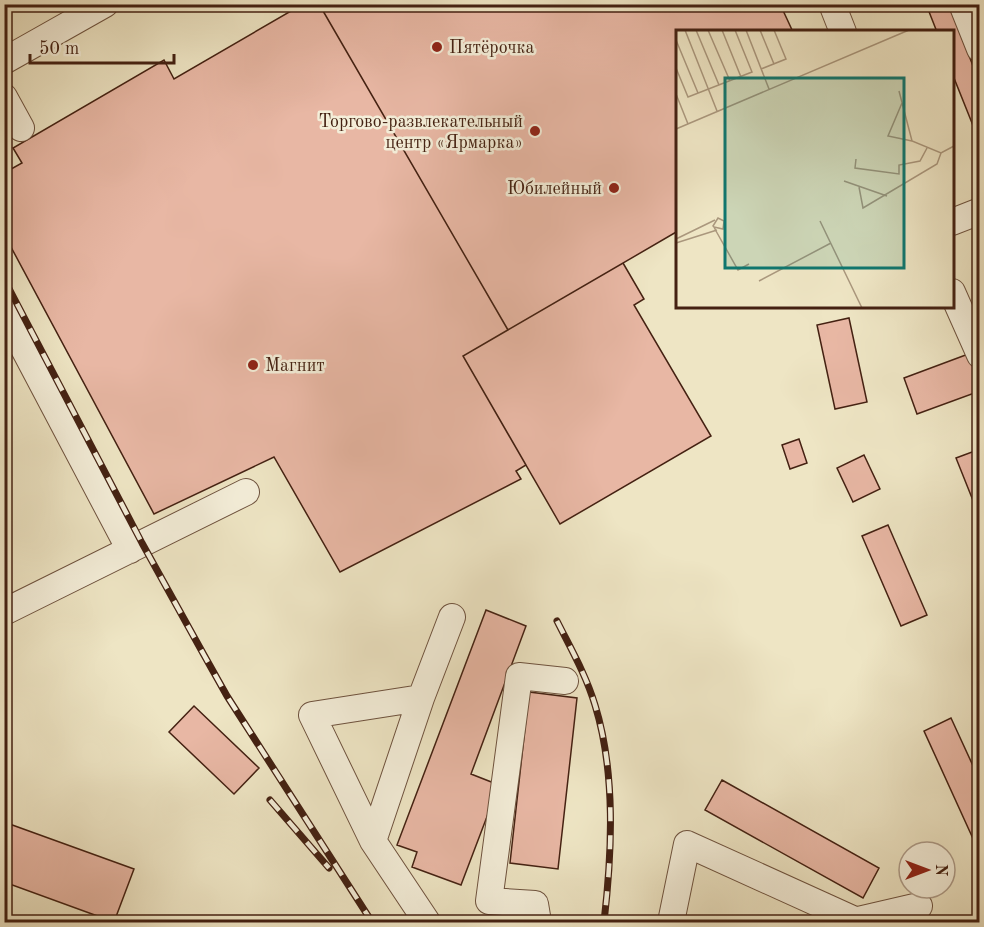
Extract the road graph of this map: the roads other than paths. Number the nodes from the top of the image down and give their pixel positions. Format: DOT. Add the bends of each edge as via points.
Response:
graph roads {
  1 [pos="105,4"];
  2 [pos="832,4"];
  3 [pos="962,4"];
  4 [pos="842,30"];
  5 [pos="977,35"];
  6 [pos="4,60"];
  7 [pos="4,97"];
  8 [pos="21,128"];
  9 [pos="980,211"];
  10 [pos="954,221"];
  11 [pos="954,296"];
  12 [pos="4,311"];
  13 [pos="980,355"];
  14 [pos="246,492"];
  15 [pos="130,550"];
  16 [pos="4,612"];
  17 [pos="452,617"];
  18 [pos="565,681"];
  19 [pos="421,698"];
  20 [pos="373,841"];
  21 [pos="919,906"];
  22 [pos="427,922"];
  23 [pos="538,922"];
  24 [pos="671,922"];
  25 [pos="854,922"];
  1 -- 6 [label="street"];
  2 -- 4 [label="street"];
  3 -- 5 [label="street"];
  7 -- 8 [label="street"];
  9 -- 10 [label="street"];
  11 -- 13 [label="street"];
  12 -- 15 [label="street"];
  14 -- 15 [label="street"];
  15 -- 16 [label="street"];
  17 -- 19 [label="street"];
  18 -- 23 [label="street" via="519,676 489,901 535,904"];
  19 -- 20 [label="street"];
  19 -- 20 [label="street" via="312,715"];
  20 -- 22 [label="street"];
  21 -- 25 [label="street"];
  24 -- 25 [label="street" via="687,844"];
}
